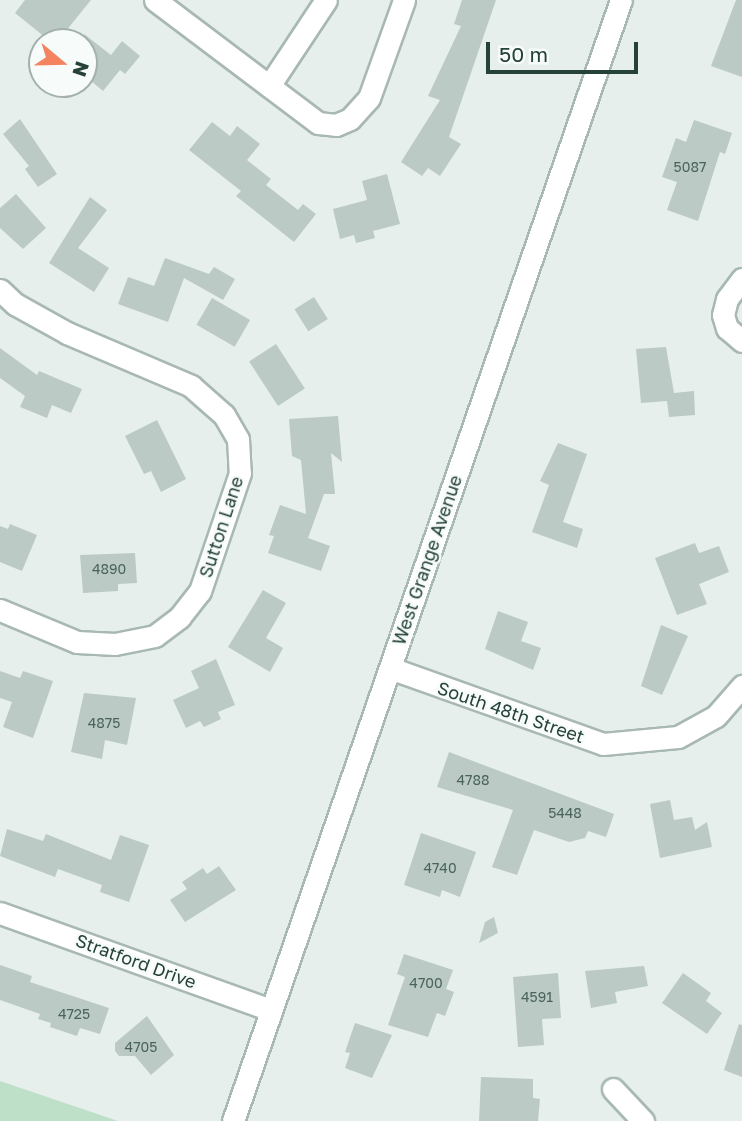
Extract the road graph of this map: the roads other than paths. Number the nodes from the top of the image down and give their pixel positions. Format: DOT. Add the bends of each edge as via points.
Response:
graph roads {
  1 [pos="155,0"];
  2 [pos="326,0"];
  3 [pos="404,0"];
  4 [pos="621,0"];
  5 [pos="269,86"];
  6 [pos="742,279"];
  7 [pos="0,290"];
  8 [pos="742,341"];
  9 [pos="0,610"];
  10 [pos="390,668"];
  11 [pos="742,686"];
  12 [pos="0,913"];
  13 [pos="271,1010"];
  14 [pos="613,1089"];
  15 [pos="233,1121"];
  16 [pos="643,1121"];
  1 -- 5 [label="street"];
  2 -- 5 [label="street"];
  3 -- 5 [label="street" via="369,98 350,119 336,125 318,123"];
  4 -- 10 [label="street, West Grange Avenue"];
  6 -- 8 [label="street" via="727,299 723,315 727,328"];
  7 -- 9 [label="street, Sutton Lane" via="15,304 68,333 191,386 224,415 238,439 240,472 200,591 180,617 155,636 116,644 77,642"];
  10 -- 11 [label="street, South 48th Street" via="603,744 678,737 716,716"];
  10 -- 13 [label="street, West Grange Avenue"];
  12 -- 13 [label="street, Stratford Drive"];
  13 -- 15 [label="street, West Grange Avenue"];
  14 -- 16 [label="street"];
}
